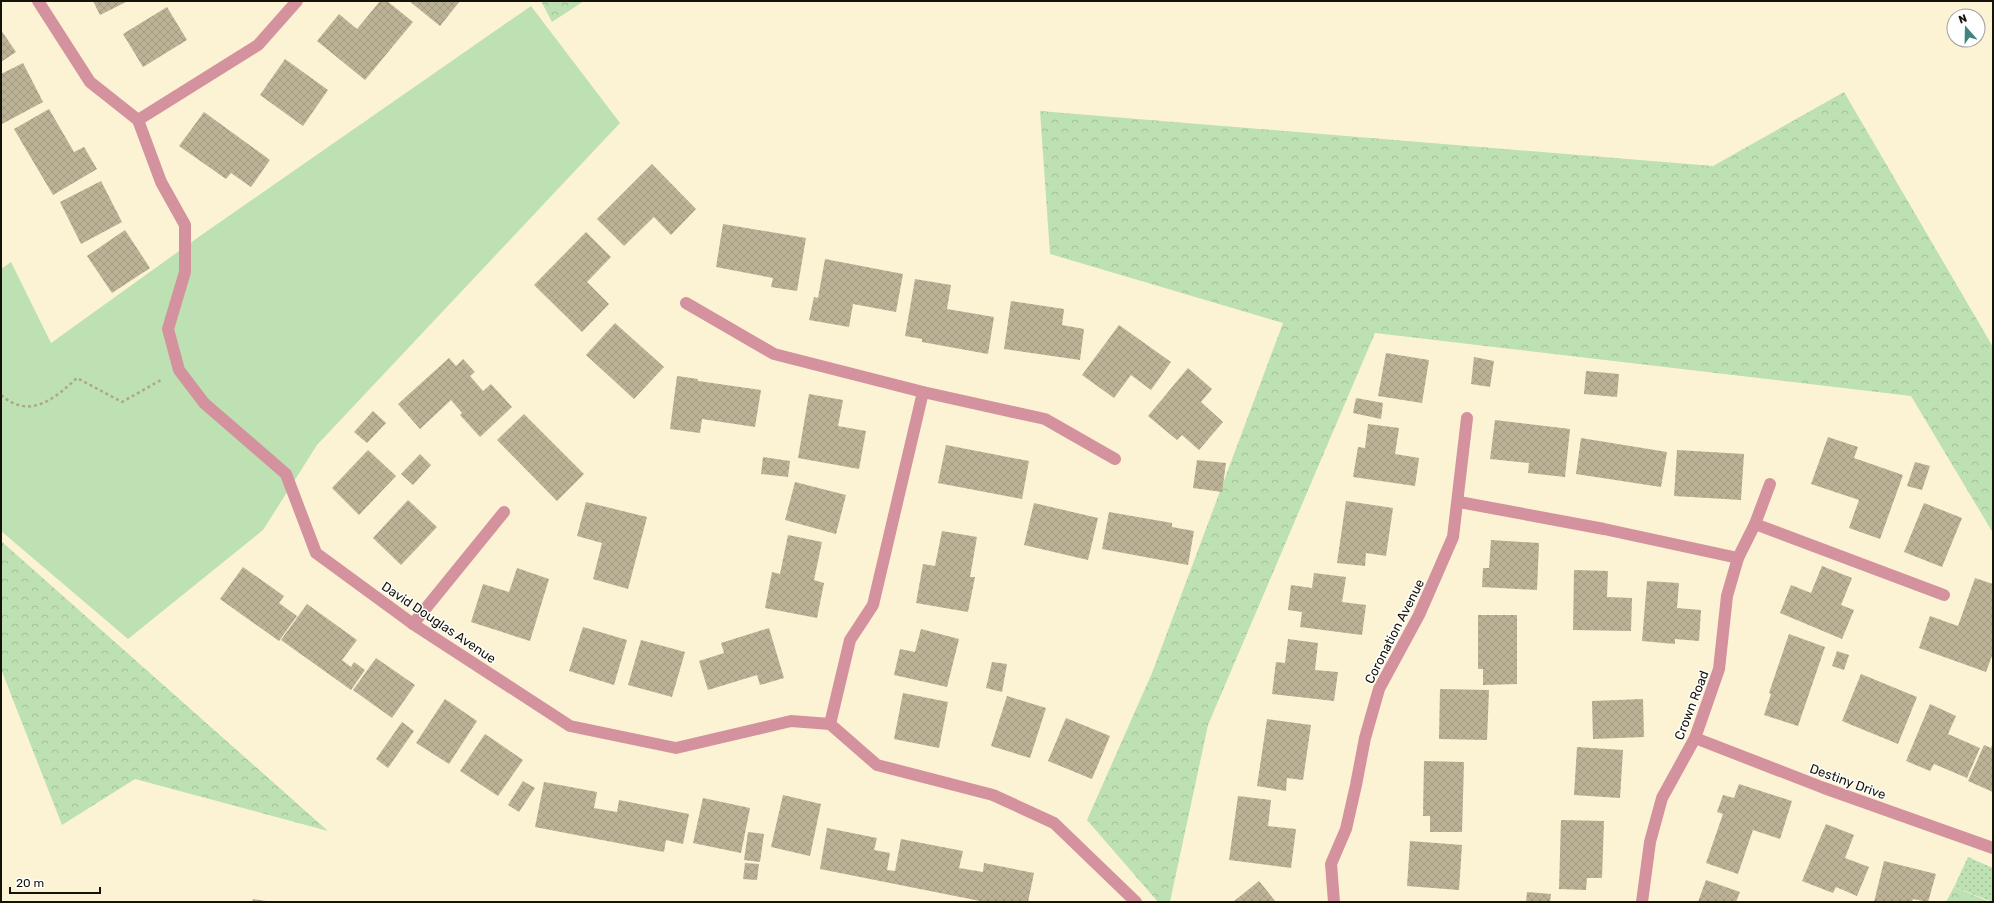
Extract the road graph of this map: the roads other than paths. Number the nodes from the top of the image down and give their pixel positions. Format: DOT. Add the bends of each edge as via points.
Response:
graph roads {
  1 [pos="38,1"];
  2 [pos="297,1"];
  3 [pos="138,120"];
  4 [pos="686,303"];
  5 [pos="923,392"];
  6 [pos="1467,418"];
  7 [pos="1115,459"];
  8 [pos="1770,484"];
  9 [pos="1458,502"];
  10 [pos="504,512"];
  11 [pos="1756,524"];
  12 [pos="1738,558"];
  13 [pos="1944,595"];
  14 [pos="413,624"];
  15 [pos="830,724"];
  16 [pos="1695,738"];
  17 [pos="1993,848"];
  18 [pos="1136,902"];
  19 [pos="1334,902"];
  20 [pos="1642,902"];
  1 -- 3 [label="street" via="90,82"];
  2 -- 3 [label="street" via="258,45"];
  3 -- 14 [label="street, David Douglas Avenue" via="161,182 185,225 185,272 168,329 179,370 204,403 286,474 316,553"];
  4 -- 5 [label="street" via="774,354"];
  5 -- 7 [label="street" via="1045,419"];
  5 -- 15 [label="street" via="873,605 850,640"];
  6 -- 9 [label="street, Coronation Avenue"];
  8 -- 11 [label="street, Crown Road"];
  9 -- 12 [label="street" via="1604,529"];
  9 -- 19 [label="street, Coronation Avenue" via="1453,538 1435,582 1379,689 1365,738 1346,829 1331,864"];
  10 -- 14 [label="street"];
  11 -- 12 [label="street, Crown Road"];
  11 -- 13 [label="street"];
  12 -- 16 [label="street, Crown Road" via="1726,596 1720,668"];
  14 -- 15 [label="street, David Douglas Avenue" via="570,726 676,748 791,721"];
  15 -- 18 [label="street" via="877,766 994,795 1054,823"];
  16 -- 17 [label="street, Destiny Drive" via="1824,788"];
  16 -- 20 [label="street, Crown Road" via="1662,798 1650,842"];
}
